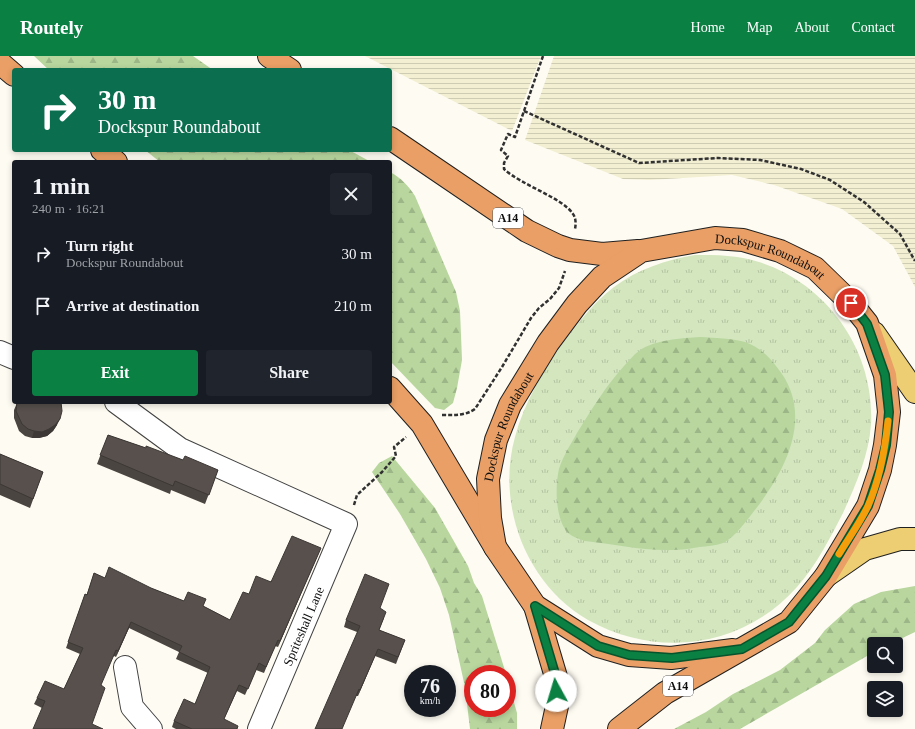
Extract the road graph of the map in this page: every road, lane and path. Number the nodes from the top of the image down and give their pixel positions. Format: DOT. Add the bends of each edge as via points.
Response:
graph roads {
  1 [pos="269,56"];
  2 [pos="543,56"];
  3 [pos="0,63"];
  4 [pos="287,68"];
  5 [pos="12,73"];
  6 [pos="524,111"];
  7 [pos="392,139"];
  8 [pos="104,152"];
  9 [pos="114,160"];
  10 [pos="570,250"];
  11 [pos="641,251"];
  12 [pos="915,261"];
  13 [pos="867,324"];
  14 [pos="0,352"];
  15 [pos="12,357"];
  16 [pos="392,390"];
  17 [pos="915,392"];
  18 [pos="119,404"];
  19 [pos="422,424"];
  20 [pos="346,524"];
  21 [pos="915,539"];
  22 [pos="495,547"];
  23 [pos="826,576"];
  24 [pos="535,606"];
  25 [pos="742,649"];
  26 [pos="125,667"];
  27 [pos="151,729"];
  28 [pos="260,729"];
  29 [pos="552,729"];
  30 [pos="619,729"];
  1 -- 4 [label="highway"];
  2 -- 6 [label="path"];
  3 -- 5 [label="highway"];
  6 -- 10 [label="path" via="515,137 508,134 501,150 508,156 504,169 519,181 558,201 573,214 576,224"];
  6 -- 12 [label="path" via="639,163 718,158 760,160 801,169 830,180 864,202 900,234"];
  7 -- 10 [label="highway, A14" via="527,231"];
  8 -- 9 [label="highway"];
  10 -- 11 [label="highway, A14" via="602,254"];
  10 -- 19 [label="path" via="559,288 531,318 475,409 458,415 438,415"];
  11 -- 13 [label="highway, Dockspur Roundabout" via="715,238 743,240 780,251 815,268 851,303"];
  11 -- 22 [label="highway, Dockspur Roundabout" via="602,277 577,304 548,343 510,405 496,440 488,479 490,518"];
  13 -- 17 [label="main road"];
  13 -- 23 [label="highway, Dockspur Roundabout" via="885,375 889,412 886,445 868,506"];
  14 -- 15 [label="street"];
  16 -- 19 [label="highway"];
  18 -- 20 [label="street" via="180,449"];
  19 -- 20 [label="path" via="394,447 396,456 357,495"];
  19 -- 22 [label="highway"];
  20 -- 28 [label="street, Spriteshall Lane"];
  21 -- 23 [label="main road" via="900,539 865,549"];
  22 -- 24 [label="highway, Dockspur Roundabout"];
  23 -- 25 [label="highway, Dockspur Roundabout" via="789,622"];
  24 -- 25 [label="highway, Dockspur Roundabout" via="598,646 629,655 672,658"];
  24 -- 29 [label="highway" via="556,677 557,706"];
  25 -- 30 [label="highway, A14" via="665,694"];
  26 -- 27 [label="street" via="132,707"];
}
